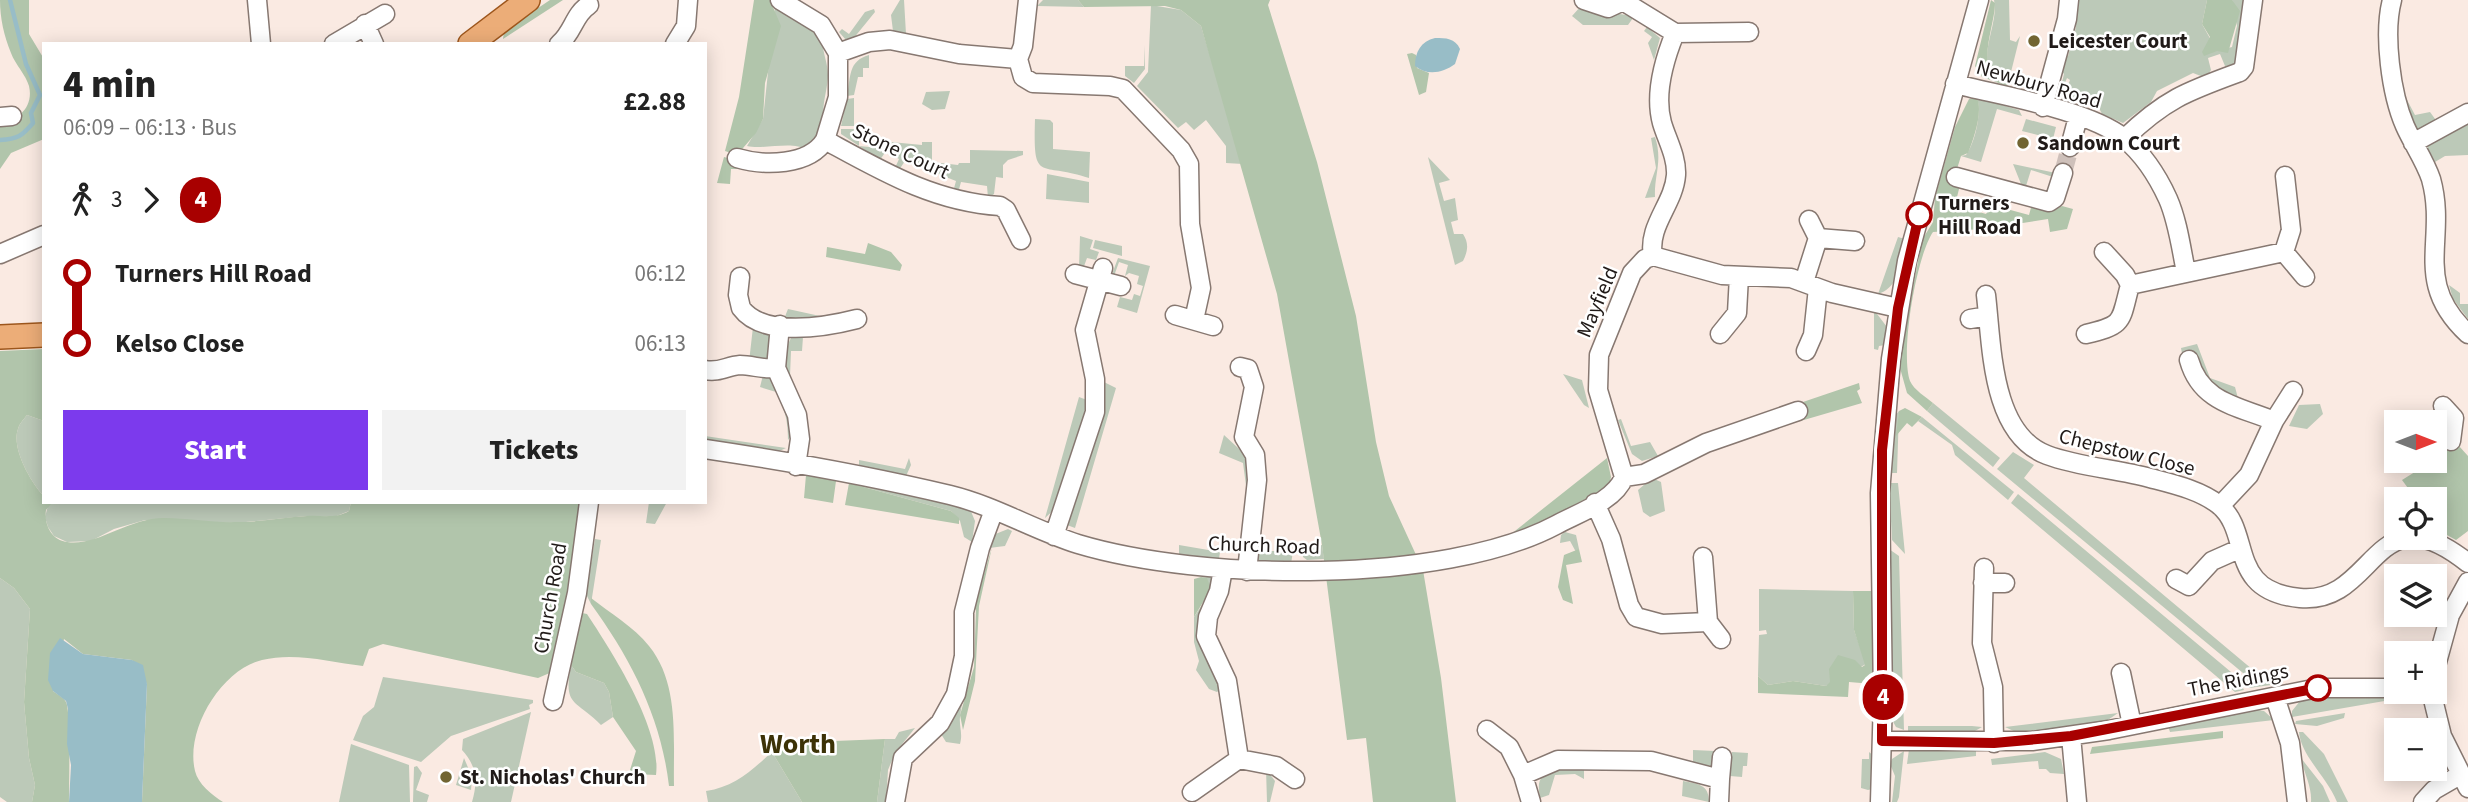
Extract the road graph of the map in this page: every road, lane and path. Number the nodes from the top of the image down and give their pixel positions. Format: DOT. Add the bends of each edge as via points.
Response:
graph roads {
  1 [pos="257,0"];
  2 [pos="528,0"];
  3 [pos="688,0"];
  4 [pos="780,0"];
  5 [pos="1028,0"];
  6 [pos="1584,0"];
  7 [pos="1979,0"];
  8 [pos="2069,0"];
  9 [pos="2253,0"];
  10 [pos="2392,0"];
  11 [pos="589,5"];
  12 [pos="386,15"];
  13 [pos="365,24"];
  14 [pos="1749,32"];
  15 [pos="1675,33"];
  16 [pos="261,42"];
  17 [pos="337,42"];
  18 [pos="372,42"];
  19 [pos="473,42"];
  20 [pos="561,42"];
  21 [pos="676,42"];
  22 [pos="838,53"];
  23 [pos="1018,59"];
  24 [pos="1955,84"];
  25 [pos="2043,107"];
  26 [pos="2468,113"];
  27 [pos="2078,117"];
  28 [pos="2124,139"];
  29 [pos="825,140"];
  30 [pos="2413,143"];
  31 [pos="2070,147"];
  32 [pos="737,158"];
  33 [pos="2063,173"];
  34 [pos="2285,176"];
  35 [pos="1956,177"];
  36 [pos="1809,220"];
  37 [pos="42,236"];
  38 [pos="1818,238"];
  39 [pos="1021,240"];
  40 [pos="1855,241"];
  41 [pos="2104,252"];
  42 [pos="2284,252"];
  43 [pos="0,254"];
  44 [pos="1653,256"];
  45 [pos="2186,272"];
  46 [pos="1075,274"];
  47 [pos="1101,274"];
  48 [pos="1739,276"];
  49 [pos="740,277"];
  50 [pos="2305,277"];
  51 [pos="1811,285"];
  52 [pos="2130,285"];
  53 [pos="1121,286"];
  54 [pos="1986,295"];
  55 [pos="1898,308"];
  56 [pos="1175,315"];
  57 [pos="857,319"];
  58 [pos="1194,320"];
  59 [pos="780,326"];
  60 [pos="1213,326"];
  61 [pos="1720,334"];
  62 [pos="2086,334"];
  63 [pos="2468,334"];
  64 [pos="42,335"];
  65 [pos="0,337"];
  66 [pos="1806,351"];
  67 [pos="2189,360"];
  68 [pos="1240,367"];
  69 [pos="776,368"];
  70 [pos="707,370"];
  71 [pos="2293,391"];
  72 [pos="1798,411"];
  73 [pos="2455,413"];
  74 [pos="2274,421"];
  75 [pos="2451,442"];
  76 [pos="707,449"];
  77 [pos="796,466"];
  78 [pos="1624,477"];
  79 [pos="1595,503"];
  80 [pos="589,504"];
  81 [pos="2220,506"];
  82 [pos="994,510"];
  83 [pos="1054,536"];
  84 [pos="2239,550"];
  85 [pos="1703,557"];
  86 [pos="2468,563"];
  87 [pos="1223,569"];
  88 [pos="1247,570"];
  89 [pos="2176,579"];
  90 [pos="2468,582"];
  91 [pos="2005,583"];
  92 [pos="1708,622"];
  93 [pos="1721,639"];
  94 [pos="2443,641"];
  95 [pos="2121,673"];
  96 [pos="2384,688"];
  97 [pos="2276,697"];
  98 [pos="553,701"];
  99 [pos="2434,704"];
  100 [pos="2133,725"];
  101 [pos="1487,730"];
  102 [pos="2071,736"];
  103 [pos="1882,741"];
  104 [pos="1994,743"];
  105 [pos="1722,757"];
  106 [pos="1239,759"];
  107 [pos="1523,775"];
  108 [pos="1295,779"];
  109 [pos="1720,779"];
  110 [pos="2464,781"];
  111 [pos="1192,792"];
  112 [pos="895,802"];
  113 [pos="1531,802"];
  114 [pos="1718,802"];
  115 [pos="1880,802"];
  116 [pos="2077,802"];
  117 [pos="2297,802"];
  118 [pos="2423,802"];
  1 -- 16 [label="street"];
  2 -- 19 [label="main road"];
  3 -- 21 [label="street" via="686,26"];
  4 -- 22 [label="street" via="821,25"];
  5 -- 23 [label="street"];
  6 -- 15 [label="street" via="1608,8 1623,1"];
  7 -- 24 [label="street"];
  8 -- 25 [label="street"];
  9 -- 28 [label="street" via="2240,72 2177,95"];
  10 -- 30 [label="street" via="2392,82"];
  11 -- 20 [label="street"];
  12 -- 13 [label="street"];
  13 -- 17 [label="street"];
  13 -- 18 [label="street"];
  14 -- 15 [label="street"];
  15 -- 44 [label="street" via="1660,104 1676,174 1653,234"];
  22 -- 23 [label="street" via="890,40 959,54"];
  22 -- 29 [label="street, Stone Court" via="838,97"];
  23 -- 58 [label="street" via="1023,77 1033,83 1110,86 1128,93 1187,157 1201,288"];
  24 -- 25 [label="street, Newbury Road"];
  24 -- 55 [label="street"];
  25 -- 27 [label="street, Newbury Road"];
  26 -- 30 [label="street"];
  27 -- 28 [label="street, Newbury Road"];
  27 -- 31 [label="street"];
  28 -- 45 [label="street, Newbury Road" via="2164,191"];
  29 -- 32 [label="street, Stone Court" via="800,159 760,162"];
  29 -- 39 [label="street, Stone Court" via="937,196 1000,206"];
  30 -- 63 [label="street" via="2427,168 2433,192 2435,282 2448,312"];
  33 -- 35 [label="street" via="2057,194 2049,202"];
  34 -- 42 [label="street" via="2291,230"];
  36 -- 38 [label="street"];
  37 -- 43 [label="street"];
  38 -- 40 [label="street"];
  38 -- 51 [label="street"];
  41 -- 52 [label="street"];
  42 -- 45 [label="street"];
  42 -- 50 [label="street"];
  44 -- 48 [label="street" via="1706,272"];
  44 -- 78 [label="street, Mayfield" via="1632,273 1599,355 1598,390"];
  45 -- 52 [label="street"];
  46 -- 47 [label="street"];
  47 -- 53 [label="street"];
  47 -- 83 [label="street" via="1085,330 1095,379 1095,412"];
  48 -- 51 [label="street" via="1779,276"];
  48 -- 61 [label="street" via="1737,313"];
  49 -- 59 [label="street" via="738,302 745,314"];
  51 -- 55 [label="street"];
  51 -- 66 [label="street" via="1813,335"];
  52 -- 62 [label="street" via="2114,328"];
  54 -- 81 [label="street, Chepstow Close" via="1979,318 2003,408 2028,445 2051,457 2186,488"];
  55 -- 103 [label="street" via="1880,493"];
  56 -- 58 [label="street"];
  57 -- 59 [label="street" via="821,327"];
  58 -- 60 [label="street"];
  59 -- 69 [label="street"];
  64 -- 65 [label="main road"];
  67 -- 74 [label="street" via="2209,396"];
  68 -- 88 [label="street" via="1252,373 1254,387 1244,437 1255,456 1257,480"];
  69 -- 70 [label="street" via="741,365 720,372"];
  69 -- 77 [label="street" via="797,415"];
  71 -- 74 [label="street"];
  72 -- 78 [label="street, Church Road" via="1706,443 1644,474"];
  73 -- 75 [label="street"];
  74 -- 81 [label="street" via="2249,475"];
  76 -- 77 [label="street, Church Road"];
  77 -- 82 [label="street, Church Road" via="951,495"];
  78 -- 79 [label="street, Church Road" via="1613,494"];
  79 -- 88 [label="street, Church Road" via="1508,546 1357,570"];
  79 -- 92 [label="street" via="1636,617 1662,624"];
  80 -- 98 [label="street, Church Road"];
  81 -- 84 [label="street" via="2233,525"];
  82 -- 83 [label="street, Church Road"];
  82 -- 112 [label="street" via="964,612 964,656 956,694 940,723 903,758"];
  83 -- 87 [label="street, Church Road" via="1105,550"];
  84 -- 86 [label="street" via="2260,582 2285,596 2302,598 2342,588 2396,540 2429,539"];
  84 -- 89 [label="street" via="2212,561 2189,586"];
  85 -- 92 [label="street"];
  87 -- 88 [label="street, Church Road"];
  87 -- 106 [label="street" via="1206,636 1227,681"];
  90 -- 94 [label="street" via="2450,615"];
  91 -- 104 [label="street" via="1983,575 1982,643 1993,687"];
  92 -- 93 [label="street"];
  95 -- 100 [label="street"];
  96 -- 97 [label="street, The Ridings" via="2318,688"];
  97 -- 100 [label="street, The Ridings"];
  97 -- 117 [label="street" via="2290,743"];
  99 -- 110 [label="street" via="2442,736"];
  100 -- 102 [label="street, The Ridings"];
  101 -- 107 [label="street" via="1509,747"];
  102 -- 104 [label="street, The Ridings"];
  102 -- 116 [label="street"];
  103 -- 104 [label="street, The Ridings"];
  103 -- 115 [label="street"];
  105 -- 109 [label="street"];
  106 -- 108 [label="street" via="1276,766"];
  106 -- 111 [label="street"];
  107 -- 109 [label="street" via="1558,760 1651,761"];
  107 -- 113 [label="street"];
  109 -- 114 [label="street"];
  110 -- 118 [label="street" via="2434,790"];
}
